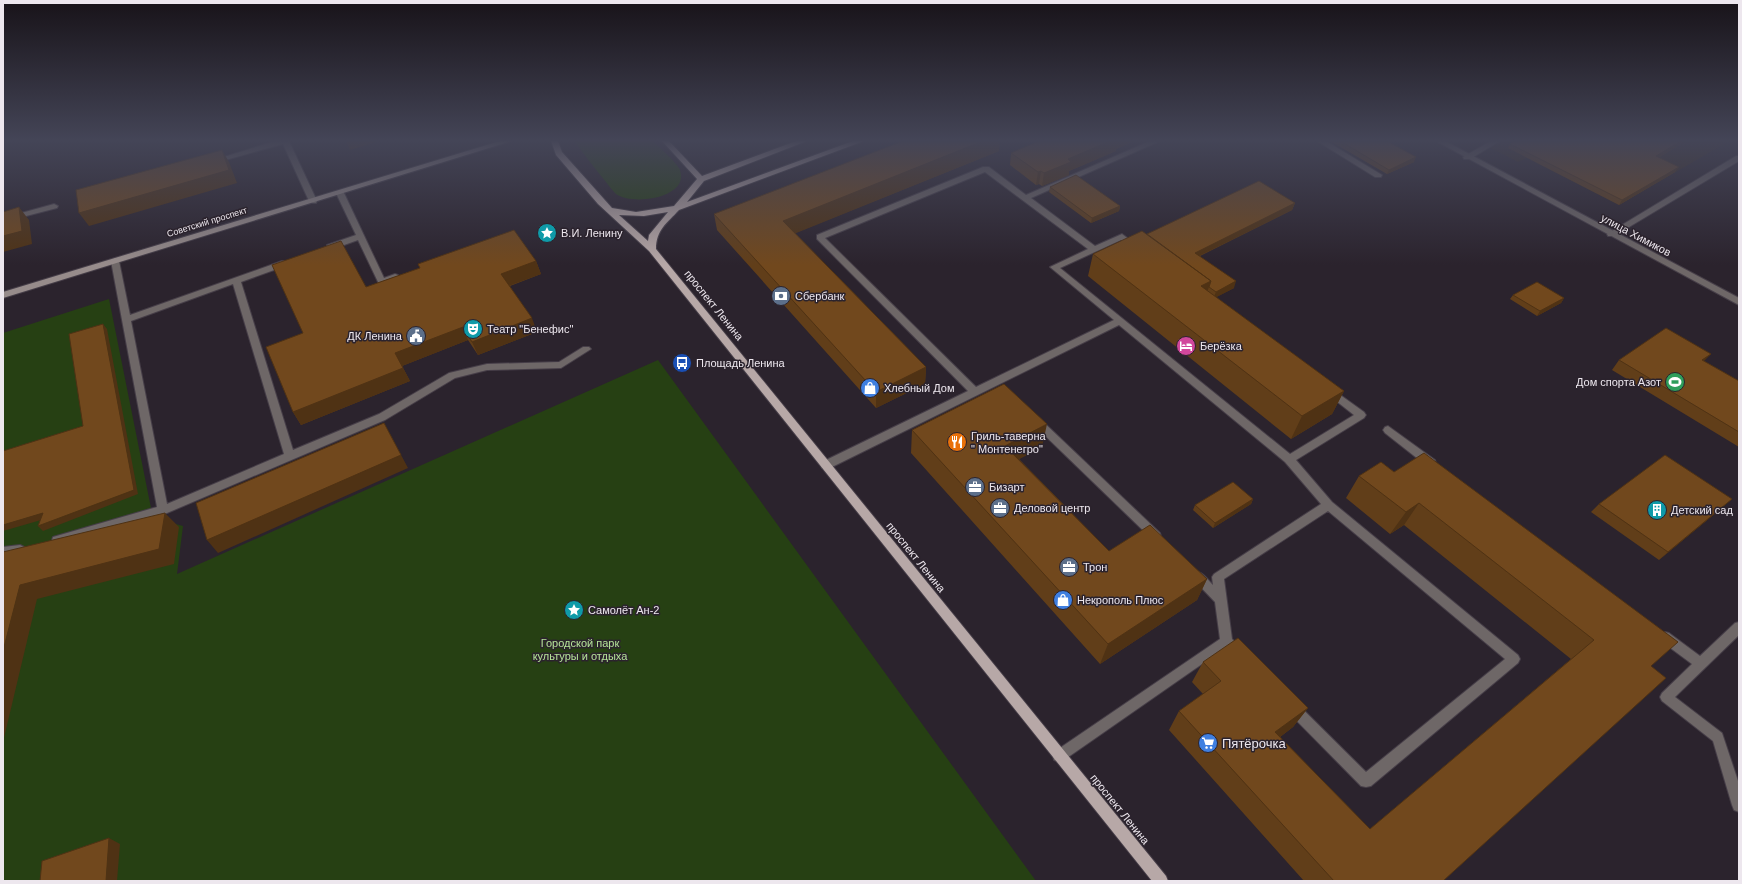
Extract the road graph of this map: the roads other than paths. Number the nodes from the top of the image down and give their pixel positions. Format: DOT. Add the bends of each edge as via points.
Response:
graph roads {
  1 [pos="303,182"];
  2 [pos="375,182"];
  3 [pos="585,182"];
  4 [pos="698,182"];
  5 [pos="748,182"];
  6 [pos="954,182"];
  7 [pos="1004,182"];
  8 [pos="1061,182"];
  9 [pos="1514,182"];
  10 [pos="1698,182"];
  11 [pos="340,193"];
  12 [pos="1025,198"];
  13 [pos="312,201"];
  14 [pos="54,206"];
  15 [pos="678,208"];
  16 [pos="609,209"];
  17 [pos="3,220"];
  18 [pos="1611,234"];
  19 [pos="360,236"];
  20 [pos="324,249"];
  21 [pos="652,249"];
  22 [pos="1094,249"];
  23 [pos="1140,251"];
  24 [pos="294,259"];
  25 [pos="115,261"];
  26 [pos="404,274"];
  27 [pos="236,280"];
  28 [pos="3,294"];
  29 [pos="1739,302"];
  30 [pos="126,319"];
  31 [pos="1120,322"];
  32 [pos="586,349"];
  33 [pos="1323,386"];
  34 [pos="975,392"];
  35 [pos="1031,415"];
  36 [pos="1388,430"];
  37 [pos="290,456"];
  38 [pos="1289,459"];
  39 [pos="826,465"];
  40 [pos="1439,468"];
  41 [pos="1328,505"];
  42 [pos="162,510"];
  43 [pos="45,543"];
  44 [pos="1163,543"];
  45 [pos="30,547"];
  46 [pos="3,552"];
  47 [pos="1186,565"];
  48 [pos="1220,598"];
  49 [pos="1739,627"];
  50 [pos="1656,630"];
  51 [pos="1226,641"];
  52 [pos="1701,664"];
  53 [pos="1059,756"];
  54 [pos="1739,805"];
  55 [pos="1161,881"];
  1 -- 13 [label="street"];
  2 -- 11 [label="main road, Советский проспект"];
  3 -- 16 [label="main road, проспект Ленина"];
  4 -- 15 [label="main road"];
  5 -- 15 [label="main road"];
  6 -- 34 [label="street" via="820,237"];
  7 -- 12 [label="street"];
  8 -- 12 [label="street"];
  9 -- 18 [label="street, улица Химиков"];
  10 -- 18 [label="street"];
  11 -- 13 [label="main road, Советский проспект"];
  11 -- 19 [label="street"];
  12 -- 22 [label="street"];
  13 -- 25 [label="main road, Советский проспект"];
  14 -- 17 [label="street"];
  15 -- 16 [label="main road" via="636,215 622,214"];
  15 -- 21 [label="main road" via="652,237"];
  16 -- 21 [label="main road, проспект Ленина"];
  18 -- 29 [label="street, улица Химиков"];
  19 -- 20 [label="street"];
  19 -- 26 [label="street" via="382,282"];
  21 -- 39 [label="main road, проспект Ленина"];
  22 -- 23 [label="street" via="1122,237"];
  22 -- 31 [label="street" via="1054,268"];
  24 -- 27 [label="street"];
  25 -- 28 [label="main road, Советский проспект"];
  25 -- 30 [label="street"];
  27 -- 30 [label="street"];
  27 -- 37 [label="street"];
  30 -- 42 [label="street"];
  31 -- 34 [label="street" via="999,385"];
  31 -- 38 [label="street"];
  32 -- 37 [label="street" via="561,365 487,367 452,375 382,417"];
  33 -- 38 [label="street" via="1360,415"];
  34 -- 39 [label="street"];
  35 -- 44 [label="street"];
  36 -- 40 [label="street"];
  37 -- 42 [label="street"];
  38 -- 41 [label="street"];
  39 -- 53 [label="main road, проспект Ленина"];
  41 -- 48 [label="street" via="1218,577"];
  41 -- 51 [label="street" via="1514,659 1366,781"];
  42 -- 43 [label="street"];
  45 -- 46 [label="street"];
  47 -- 48 [label="street"];
  48 -- 51 [label="street"];
  49 -- 52 [label="street"];
  50 -- 52 [label="street"];
  51 -- 53 [label="street"];
  52 -- 54 [label="street" via="1666,697 1718,737"];
  53 -- 55 [label="main road, проспект Ленина"];
}
